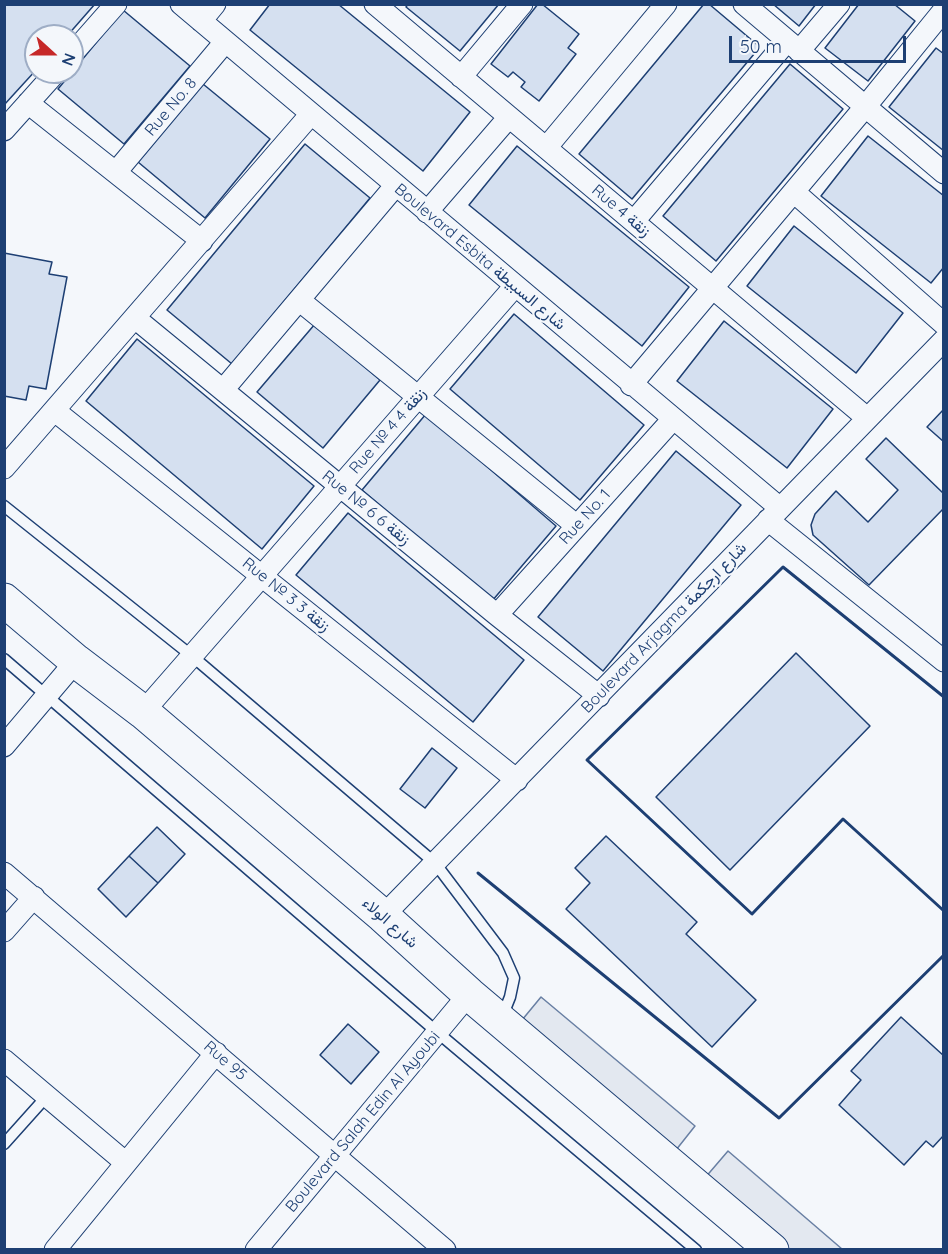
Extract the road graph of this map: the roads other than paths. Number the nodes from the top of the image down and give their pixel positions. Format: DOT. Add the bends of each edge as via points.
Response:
graph roads {
  1 [pos="116,4"];
  2 [pos="181,4"];
  3 [pos="215,4"];
  4 [pos="522,4"];
  5 [pos="666,4"];
  6 [pos="744,4"];
  7 [pos="838,4"];
  8 [pos="380,6"];
  9 [pos="944,10"];
  10 [pos="201,21"];
  11 [pos="84,40"];
  12 [pos="225,42"];
  13 [pos="793,46"];
  14 [pos="461,76"];
  15 [pos="45,84"];
  16 [pos="28,103"];
  17 [pos="865,107"];
  18 [pos="311,114"];
  19 [pos="509,117"];
  20 [pos="4,130"];
  21 [pos="546,148"];
  22 [pos="116,171"];
  23 [pos="944,173"];
  24 [pos="396,185"];
  25 [pos="794,192"];
  26 [pos="427,212"];
  27 [pos="634,221"];
  28 [pos="202,241"];
  29 [pos="515,286"];
  30 [pos="713,288"];
  31 [pos="299,300"];
  32 [pos="135,318"];
  33 [pos="944,324"];
  34 [pos="944,340"];
  35 [pos="632,385"];
  36 [pos="223,390"];
  37 [pos="418,397"];
  38 [pos="55,411"];
  39 [pos="867,418"];
  40 [pos="673,419"];
  41 [pos="4,468"];
  42 [pos="340,486"];
  43 [pos="4,506"];
  44 [pos="774,514"];
  45 [pos="577,526"];
  46 [pos="262,576"];
  47 [pos="4,600"];
  48 [pos="496,615"];
  49 [pos="192,656"];
  50 [pos="4,659"];
  51 [pos="76,661"];
  52 [pos="944,661"];
  53 [pos="48,695"];
  54 [pos="599,696"];
  55 [pos="143,712"];
  56 [pos="4,746"];
  57 [pos="517,780"];
  58 [pos="435,863"];
  59 [pos="4,873"];
  60 [pos="34,897"];
  61 [pos="383,916"];
  62 [pos="4,931"];
  63 [pos="469,993"];
  64 [pos="500,1020"];
  65 [pos="437,1032"];
  66 [pos="216,1053"];
  67 [pos="4,1060"];
  68 [pos="47,1096"];
  69 [pos="4,1144"];
  70 [pos="335,1155"];
  71 [pos="126,1163"];
  72 [pos="55,1250"];
  73 [pos="256,1250"];
  74 [pos="445,1250"];
  75 [pos="696,1250"];
  76 [pos="772,1250"];
  1 -- 11 [label="street"];
  2 -- 10 [label="street, Boulevard Esbita شارع السبيطة"];
  3 -- 10 [label="street"];
  4 -- 14 [label="street"];
  5 -- 21 [label="street"];
  6 -- 13 [label="street"];
  7 -- 13 [label="street"];
  8 -- 14 [label="street, Rue 4 زنقة"];
  9 -- 17 [label="street"];
  10 -- 12 [label="street, Boulevard Esbita شارع السبيطة"];
  12 -- 18 [label="street, Boulevard Esbita شارع السبيطة"];
  12 -- 22 [label="street, Rue No. 8"];
  13 -- 17 [label="street"];
  13 -- 27 [label="street"];
  14 -- 19 [label="street, Rue 4 زنقة"];
  15 -- 16 [label="street"];
  16 -- 20 [label="street"];
  16 -- 22 [label="street"];
  17 -- 23 [label="street"];
  17 -- 25 [label="street"];
  18 -- 24 [label="street, Boulevard Esbita شارع السبيطة"];
  18 -- 28 [label="street"];
  19 -- 21 [label="street, Rue 4 زنقة"];
  19 -- 26 [label="street"];
  21 -- 27 [label="street, Rue 4 زنقة"];
  22 -- 28 [label="street"];
  24 -- 26 [label="street, Boulevard Esbita شارع السبيطة"];
  24 -- 31 [label="street"];
  25 -- 30 [label="street"];
  25 -- 33 [label="street"];
  26 -- 29 [label="street, Boulevard Esbita شارع السبيطة"];
  27 -- 30 [label="street, Rue 4 زنقة"];
  28 -- 32 [label="street"];
  29 -- 35 [label="street, Boulevard Esbita شارع السبيطة"];
  29 -- 37 [label="street, Rue № 4 زنقة 4"];
  30 -- 35 [label="street"];
  30 -- 39 [label="street, Rue 4 زنقة"];
  31 -- 36 [label="street"];
  31 -- 37 [label="street"];
  32 -- 36 [label="street, Rue № 6 زنقة 6"];
  32 -- 38 [label="street"];
  34 -- 39 [label="street, Boulevard Arjagma شارع ارجكمة"];
  35 -- 40 [label="street, Boulevard Esbita شارع السبيطة"];
  36 -- 42 [label="street, Rue № 6 زنقة 6"];
  37 -- 42 [label="street, Rue № 4 زنقة 4"];
  37 -- 45 [label="street"];
  38 -- 41 [label="street"];
  38 -- 46 [label="street, Rue № 3 زنقة 3"];
  39 -- 44 [label="street, Boulevard Arjagma شارع ارجكمة"];
  40 -- 44 [label="street, Boulevard Esbita شارع السبيطة"];
  40 -- 45 [label="street, Rue No. 1"];
  42 -- 46 [label="street, Rue № 4 زنقة 4"];
  42 -- 48 [label="street, Rue № 6 زنقة 6"];
  43 -- 49 [label="lane"];
  44 -- 52 [label="street, Boulevard Esbita شارع السبيطة"];
  44 -- 54 [label="street, Boulevard Arjagma شارع ارجكمة"];
  45 -- 48 [label="street, Rue No. 1"];
  46 -- 49 [label="street, Rue № 4 زنقة 4"];
  46 -- 57 [label="street, Rue № 3 زنقة 3"];
  47 -- 51 [label="main road, شارع الولاء"];
  48 -- 54 [label="street, Rue № 6 زنقة 6"];
  49 -- 55 [label="street, Rue № 4 زنقة 4"];
  49 -- 58 [label="lane"];
  50 -- 53 [label="lane"];
  51 -- 53 [label="street"];
  51 -- 55 [label="main road, شارع الولاء"];
  53 -- 56 [label="street"];
  53 -- 65 [label="lane"];
  54 -- 57 [label="street, Boulevard Arjagma شارع ارجكمة"];
  55 -- 61 [label="main road, شارع الولاء"];
  57 -- 58 [label="street, Boulevard Arjagma شارع ارجكمة"];
  58 -- 61 [label="street, Boulevard Arjagma شارع ارجكمة"];
  58 -- 64 [label="lane" via="503,952 514,978"];
  59 -- 60 [label="street, Rue 95"];
  60 -- 62 [label="street"];
  60 -- 66 [label="street, Rue 95"];
  61 -- 63 [label="main road, شارع الولاء"];
  63 -- 64 [label="main road, شارع الولاء"];
  63 -- 65 [label="street, Boulevard Salah Edin Al Ayoubi"];
  64 -- 76 [label="main road, شارع الولاء"];
  65 -- 70 [label="street, Boulevard Salah Edin Al Ayoubi"];
  65 -- 75 [label="lane"];
  66 -- 70 [label="street, Rue 95"];
  66 -- 71 [label="street"];
  67 -- 68 [label="street"];
  68 -- 69 [label="lane"];
  68 -- 71 [label="street"];
  70 -- 73 [label="street, Boulevard Salah Edin Al Ayoubi"];
  70 -- 74 [label="street, Rue 95"];
  71 -- 72 [label="street"];
}
